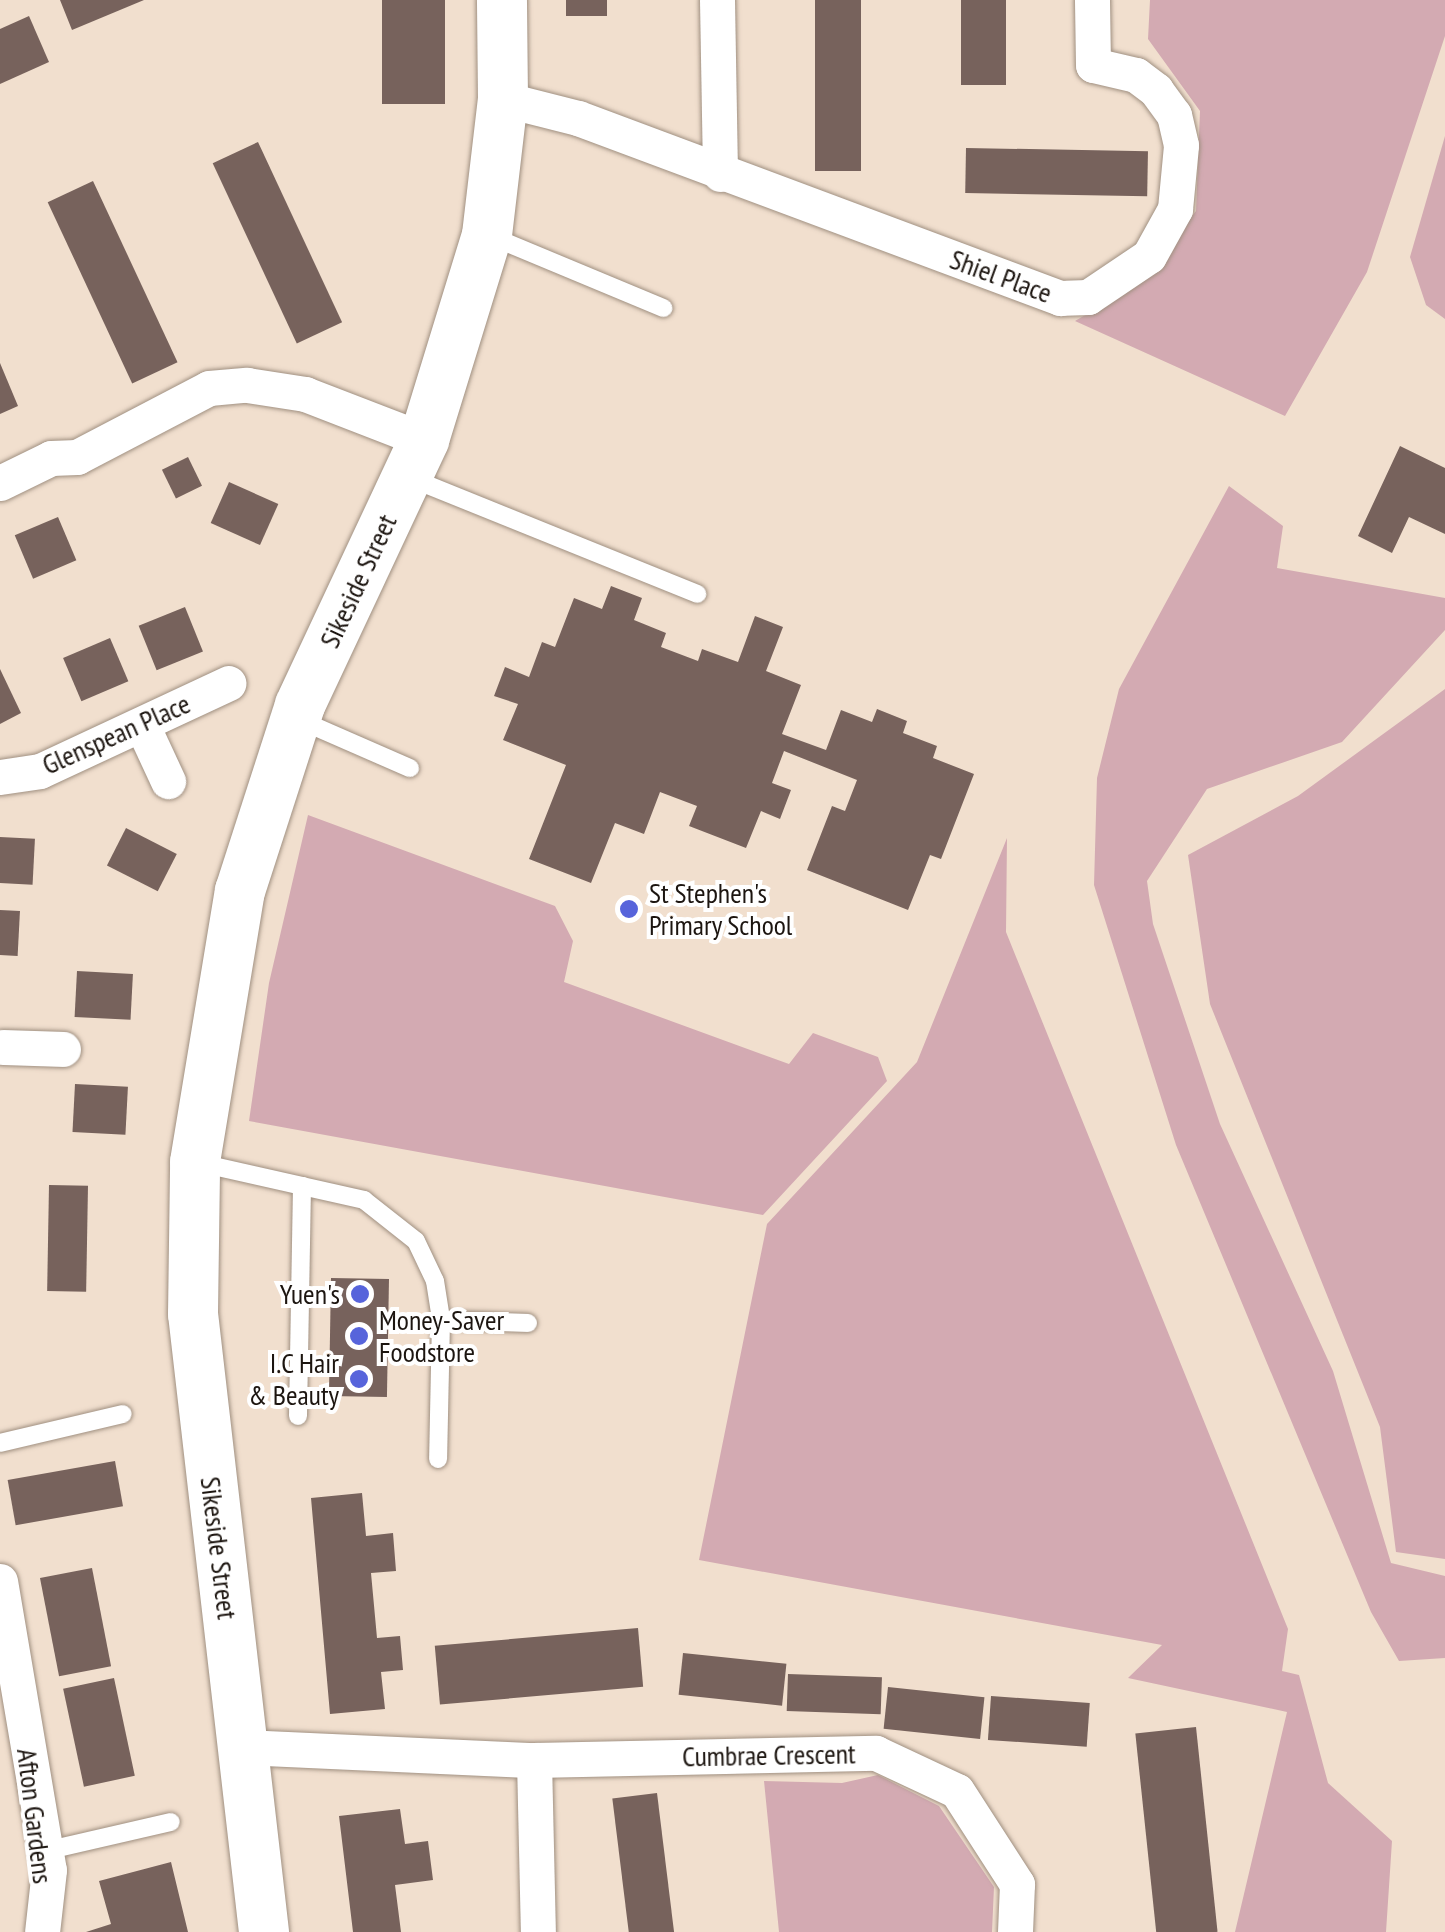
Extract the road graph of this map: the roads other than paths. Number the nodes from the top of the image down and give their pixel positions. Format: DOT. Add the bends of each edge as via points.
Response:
graph roads {
  1 [pos="502,0"];
  2 [pos="717,0"];
  3 [pos="1092,0"];
  4 [pos="503,100"];
  5 [pos="720,174"];
  6 [pos="487,235"];
  7 [pos="663,308"];
  8 [pos="416,458"];
  9 [pos="0,483"];
  10 [pos="697,594"];
  11 [pos="229,683"];
  12 [pos="296,718"];
  13 [pos="142,725"];
  14 [pos="410,768"];
  15 [pos="0,777"];
  16 [pos="168,781"];
  17 [pos="63,1049"];
  18 [pos="1,1050"];
  19 [pos="195,1162"];
  20 [pos="302,1186"];
  21 [pos="441,1320"];
  22 [pos="528,1323"];
  23 [pos="123,1414"];
  24 [pos="298,1416"];
  25 [pos="0,1443"];
  26 [pos="438,1460"];
  27 [pos="0,1581"];
  28 [pos="243,1747"];
  29 [pos="534,1760"];
  30 [pos="171,1822"];
  31 [pos="45,1851"];
  32 [pos="42,1932"];
  33 [pos="264,1932"];
  34 [pos="538,1932"];
  35 [pos="1015,1932"];
  1 -- 4 [label="street, Sikeside Street"];
  2 -- 5 [label="street"];
  3 -- 5 [label="street, Shiel Place" via="1093,64 1136,75 1156,90 1174,114 1181,146 1175,209 1150,256 1088,297 1060,298"];
  4 -- 5 [label="street, Shiel Place" via="578,118"];
  4 -- 6 [label="street, Sikeside Street"];
  6 -- 7 [label="lane"];
  6 -- 8 [label="street, Sikeside Street"];
  8 -- 9 [label="street" via="305,394 209,388 76,458 51,458"];
  8 -- 10 [label="lane"];
  8 -- 12 [label="street, Sikeside Street"];
  11 -- 13 [label="street, Glenspean Place"];
  12 -- 14 [label="lane"];
  12 -- 19 [label="street, Sikeside Street" via="240,891"];
  13 -- 15 [label="street, Glenspean Place" via="40,770"];
  13 -- 16 [label="street"];
  17 -- 18 [label="street"];
  19 -- 20 [label="lane"];
  19 -- 28 [label="street, Sikeside Street" via="193,1314"];
  20 -- 21 [label="lane" via="364,1200 394,1219 416,1241 435,1281"];
  20 -- 24 [label="lane"];
  21 -- 22 [label="lane"];
  21 -- 26 [label="lane"];
  23 -- 25 [label="lane"];
  27 -- 31 [label="street, Afton Gardens"];
  28 -- 29 [label="street, Cumbrae Crescent"];
  28 -- 33 [label="street, Sikeside Street"];
  29 -- 34 [label="street"];
  29 -- 35 [label="street, Cumbrae Crescent" via="876,1753 957,1791 1016,1884"];
  30 -- 31 [label="lane"];
  31 -- 32 [label="street, Afton Gardens"];
}
